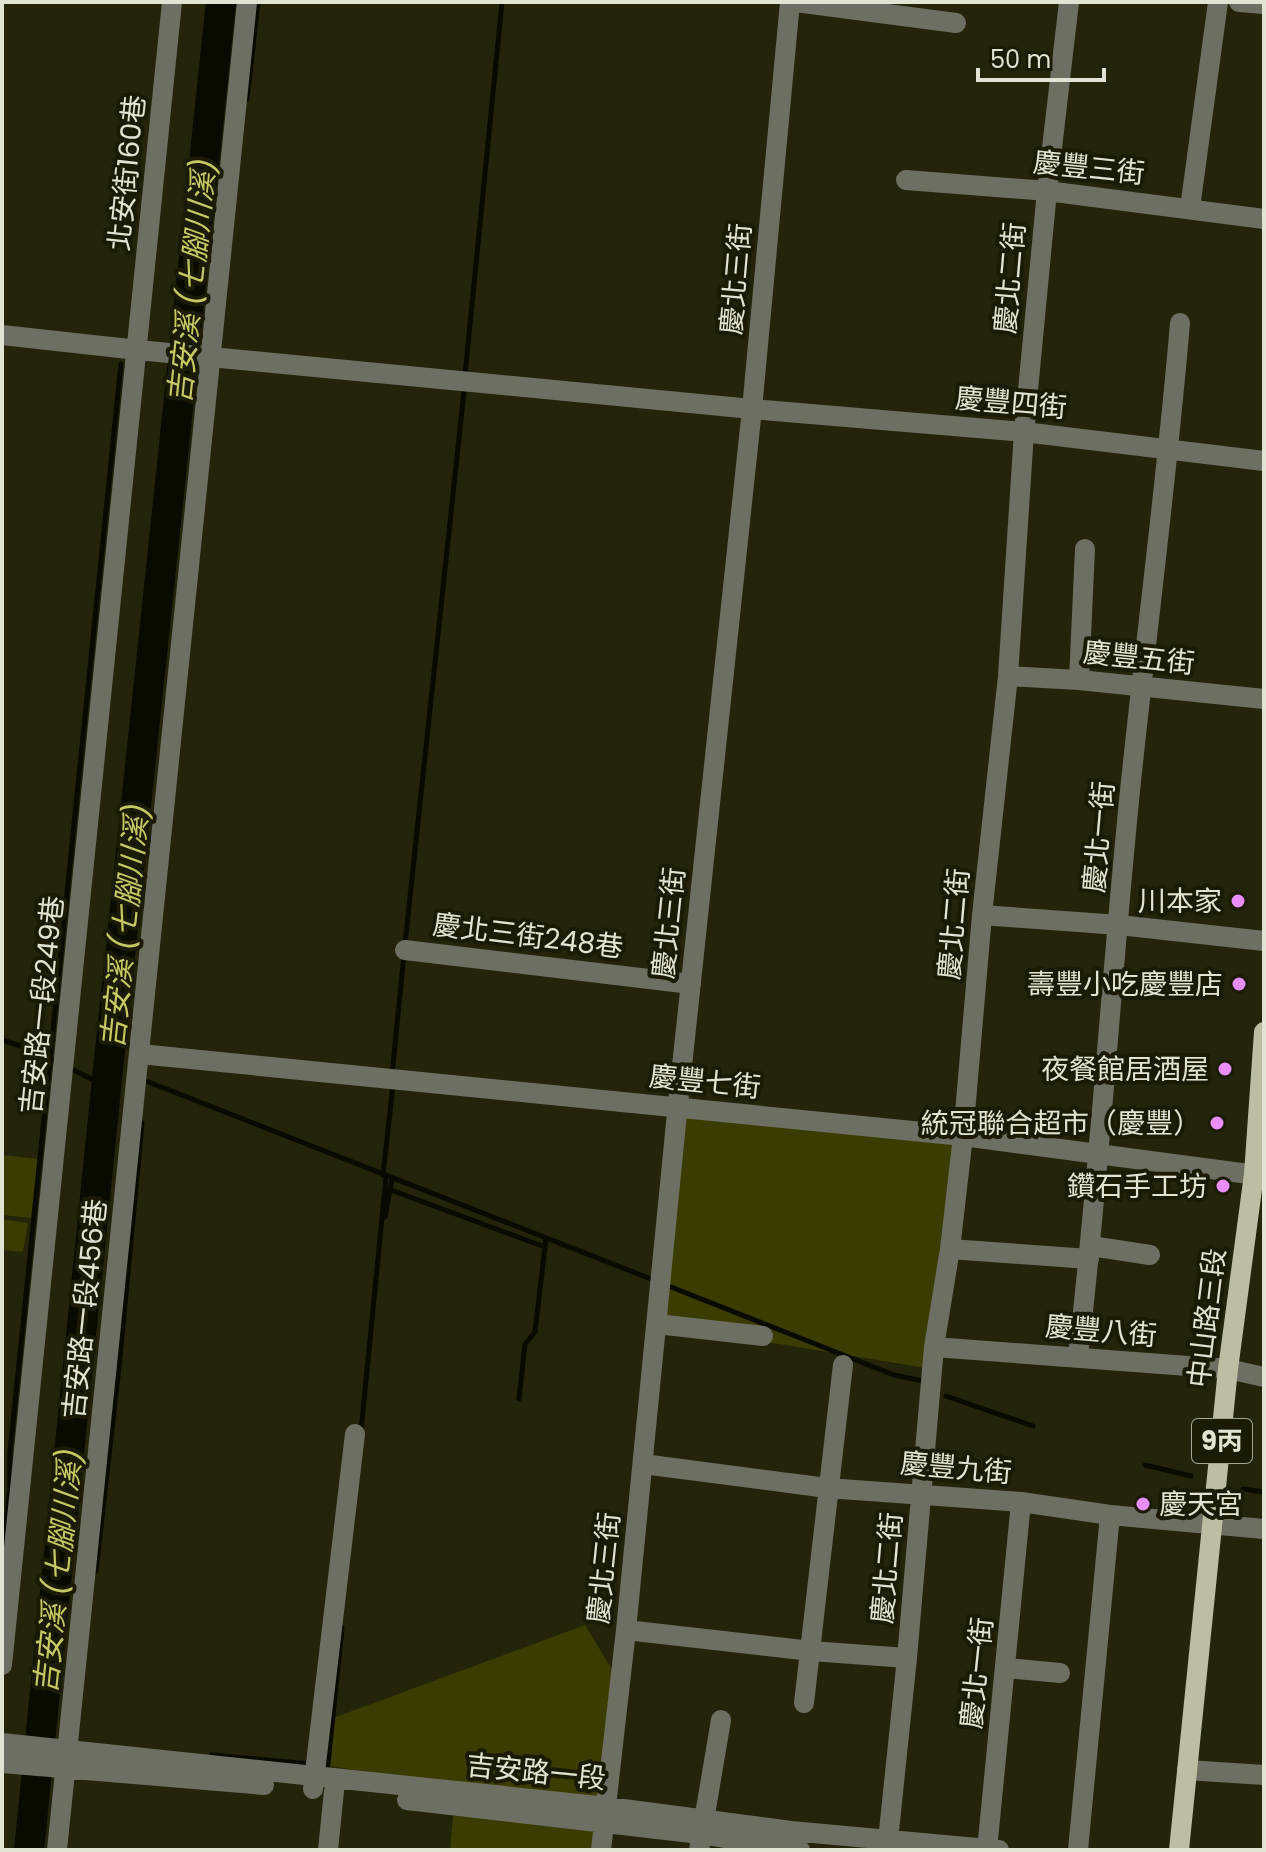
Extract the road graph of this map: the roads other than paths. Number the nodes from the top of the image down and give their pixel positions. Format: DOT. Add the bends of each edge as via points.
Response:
graph roads {
  1 [pos="172,2"];
  2 [pos="247,2"];
  3 [pos="790,2"];
  4 [pos="796,2"];
  5 [pos="1069,2"];
  6 [pos="1218,2"];
  7 [pos="1239,2"];
  8 [pos="1264,4"];
  9 [pos="956,23"];
  10 [pos="906,180"];
  11 [pos="1047,191"];
  12 [pos="1190,208"];
  13 [pos="1264,219"];
  14 [pos="1180,323"];
  15 [pos="2,335"];
  16 [pos="138,350"];
  17 [pos="210,356"];
  18 [pos="752,409"];
  19 [pos="1024,432"];
  20 [pos="1170,448"];
  21 [pos="1264,461"];
  22 [pos="1085,549"];
  23 [pos="1008,676"];
  24 [pos="1079,680"];
  25 [pos="1142,686"];
  26 [pos="1264,699"];
  27 [pos="982,915"];
  28 [pos="1119,925"];
  29 [pos="1264,941"];
  30 [pos="405,950"];
  31 [pos="691,984"];
  32 [pos="1264,1032"];
  33 [pos="140,1054"];
  34 [pos="677,1108"];
  35 [pos="963,1136"];
  36 [pos="1097,1152"];
  37 [pos="1259,1175"];
  38 [pos="950,1249"];
  39 [pos="1090,1253"];
  40 [pos="1150,1255"];
  41 [pos="657,1324"];
  42 [pos="763,1336"];
  43 [pos="934,1347"];
  44 [pos="1078,1356"];
  45 [pos="843,1365"];
  46 [pos="1228,1369"];
  47 [pos="1264,1377"];
  48 [pos="355,1434"];
  49 [pos="643,1464"];
  50 [pos="827,1488"];
  51 [pos="922,1493"];
  52 [pos="1021,1502"];
  53 [pos="1110,1515"];
  54 [pos="1214,1525"];
  55 [pos="1264,1529"];
  56 [pos="626,1630"];
  57 [pos="811,1651"];
  58 [pos="907,1658"];
  59 [pos="2,1665"];
  60 [pos="1007,1668"];
  61 [pos="1060,1673"];
  62 [pos="804,1703"];
  63 [pos="721,1720"];
  64 [pos="2,1743"];
  65 [pos="66,1760"];
  66 [pos="2,1763"];
  67 [pos="1187,1770"];
  68 [pos="1264,1775"];
  69 [pos="321,1786"];
  70 [pos="606,1815"];
  71 [pos="701,1834"];
  72 [pos="792,1845"];
  73 [pos="888,1845"];
  74 [pos="57,1850"];
  75 [pos="328,1850"];
  76 [pos="601,1850"];
  77 [pos="991,1850"];
  78 [pos="1078,1850"];
  79 [pos="1179,1850"];
  1 -- 16 [label="street, 北安街160巷"];
  2 -- 17 [label="street, 吉安路一段456巷"];
  3 -- 18 [label="street, 慶北三街"];
  4 -- 9 [label="street"];
  5 -- 11 [label="street, 慶北二街"];
  6 -- 12 [label="street"];
  7 -- 8 [label="street"];
  10 -- 11 [label="street, 慶豐三街"];
  11 -- 12 [label="street, 慶豐三街"];
  11 -- 19 [label="street, 慶北二街"];
  12 -- 13 [label="street, 慶豐三街"];
  14 -- 20 [label="street, 慶北一街"];
  15 -- 16 [label="street, 慶豐四街"];
  16 -- 17 [label="street, 慶豐四街"];
  16 -- 59 [label="street, 吉安路一段249巷"];
  17 -- 18 [label="street, 慶豐四街"];
  17 -- 33 [label="street, 吉安路一段456巷"];
  18 -- 19 [label="street, 慶豐四街"];
  18 -- 31 [label="street, 慶北三街"];
  19 -- 20 [label="street, 慶豐四街"];
  19 -- 23 [label="street, 慶北二街"];
  20 -- 21 [label="street, 慶豐四街"];
  20 -- 25 [label="street, 慶北一街"];
  22 -- 24 [label="street"];
  23 -- 24 [label="street, 慶豐五街"];
  23 -- 27 [label="street, 慶北二街"];
  24 -- 25 [label="street, 慶豐五街"];
  25 -- 26 [label="street, 慶豐五街"];
  25 -- 28 [label="street, 慶北一街"];
  27 -- 28 [label="street"];
  27 -- 35 [label="street, 慶北二街"];
  28 -- 29 [label="street"];
  28 -- 36 [label="street, 慶北一街"];
  30 -- 31 [label="street, 慶北三街248巷"];
  31 -- 34 [label="street, 慶北三街"];
  32 -- 37 [label="main road, 中山路三段 / 9丙"];
  33 -- 34 [label="street, 慶豐七街"];
  33 -- 65 [label="street, 吉安路一段456巷"];
  34 -- 35 [label="street, 慶豐七街"];
  34 -- 41 [label="street, 慶北三街"];
  35 -- 36 [label="street, 慶豐七街"];
  35 -- 38 [label="street, 慶北二街"];
  36 -- 37 [label="street, 慶豐七街"];
  36 -- 39 [label="street, 慶北一街"];
  37 -- 46 [label="main road, 中山路三段 / 9丙"];
  38 -- 39 [label="street"];
  38 -- 43 [label="street, 慶北二街"];
  39 -- 40 [label="street"];
  39 -- 44 [label="street, 慶北一街"];
  41 -- 42 [label="street"];
  41 -- 49 [label="street, 慶北三街"];
  43 -- 44 [label="street, 慶豐八街"];
  43 -- 51 [label="street, 慶北二街"];
  44 -- 46 [label="street, 慶豐八街"];
  45 -- 50 [label="street"];
  46 -- 47 [label="street, 慶豐八街"];
  46 -- 54 [label="main road, 中山路三段 / 9丙"];
  48 -- 69 [label="street"];
  49 -- 50 [label="street, 慶豐九街"];
  49 -- 56 [label="street, 慶北三街"];
  50 -- 51 [label="street, 慶豐九街"];
  50 -- 57 [label="street"];
  51 -- 52 [label="street, 慶豐九街"];
  51 -- 58 [label="street, 慶北二街"];
  52 -- 53 [label="street, 慶豐九街"];
  52 -- 60 [label="street, 慶北一街"];
  53 -- 54 [label="street, 慶豐九街"];
  53 -- 78 [label="street"];
  54 -- 55 [label="street, 慶豐九街"];
  54 -- 67 [label="main road, 中山路三段 / 9丙"];
  56 -- 57 [label="street"];
  56 -- 70 [label="street, 慶北三街"];
  57 -- 58 [label="street"];
  57 -- 62 [label="street"];
  58 -- 73 [label="street, 慶北二街"];
  60 -- 61 [label="street"];
  60 -- 77 [label="street, 慶北一街"];
  63 -- 71 [label="street"];
  64 -- 65 [label="street"];
  65 -- 66 [label="street"];
  65 -- 69 [label="street, 吉安路一段"];
  65 -- 74 [label="street, 吉安路一段456巷"];
  67 -- 68 [label="street"];
  67 -- 79 [label="main road, 中山路三段 / 9丙"];
  69 -- 70 [label="street, 吉安路一段"];
  69 -- 75 [label="street"];
  70 -- 71 [label="street, 吉安路一段"];
  70 -- 76 [label="street, 慶北三街"];
  71 -- 72 [label="street, 吉安路一段"];
  72 -- 73 [label="street, 吉安路一段"];
  73 -- 77 [label="street, 吉安路一段"];
}
